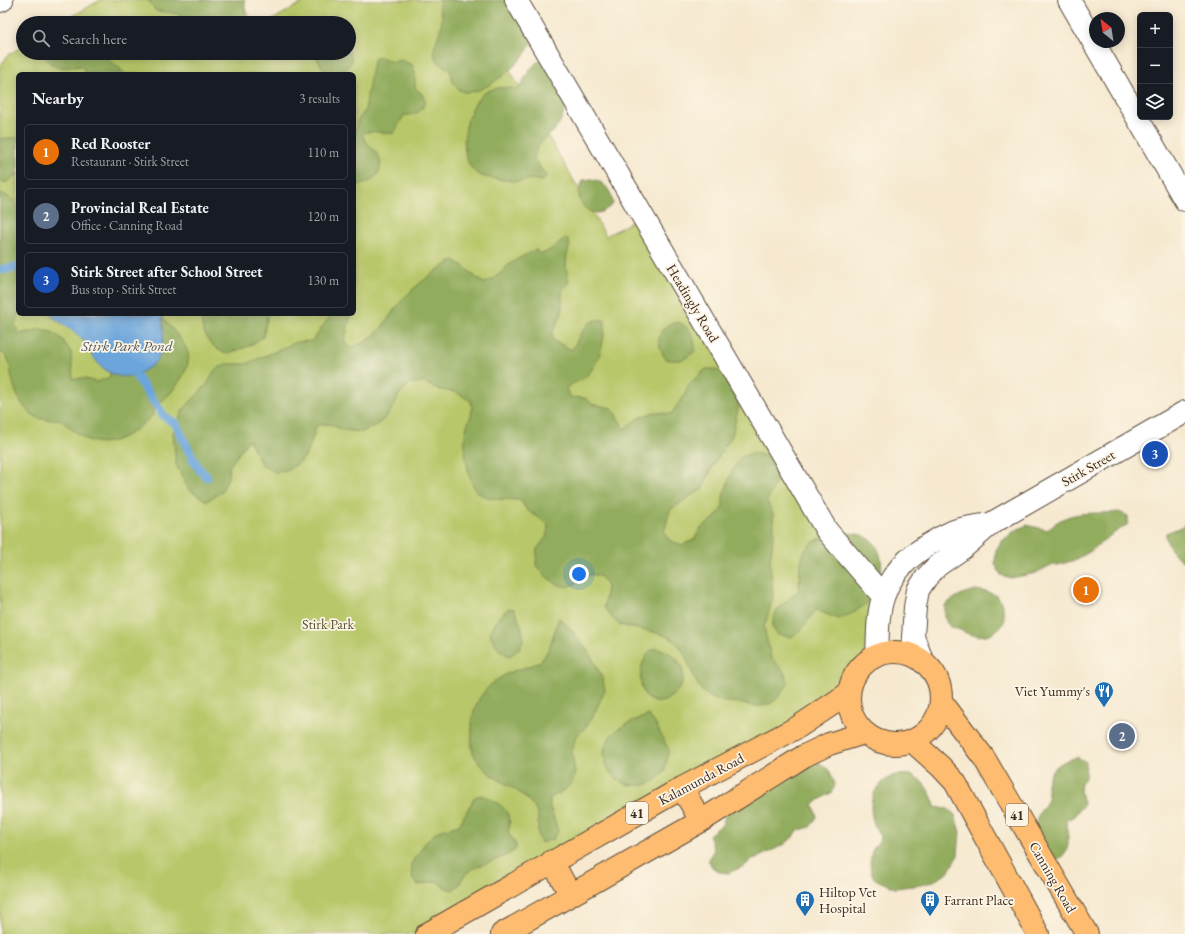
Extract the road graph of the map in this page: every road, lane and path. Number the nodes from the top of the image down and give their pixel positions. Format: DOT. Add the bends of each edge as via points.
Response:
graph roads {
  1 [pos="516,0"];
  2 [pos="1069,0"];
  3 [pos="1185,200"];
  4 [pos="1185,412"];
  5 [pos="992,523"];
  6 [pos="883,596"];
  7 [pos="877,656"];
  8 [pos="923,662"];
  9 [pos="849,693"];
  10 [pos="941,701"];
  11 [pos="864,734"];
  12 [pos="912,741"];
  13 [pos="682,788"];
  14 [pos="701,821"];
  15 [pos="552,861"];
  16 [pos="570,894"];
  17 [pos="427,934"];
  18 [pos="502,934"];
  19 [pos="1038,934"];
  20 [pos="1087,934"];
  1 -- 6 [label="street, Headingly Road" via="827,531"];
  2 -- 3 [label="street"];
  4 -- 5 [label="street, Stirk Street"];
  5 -- 6 [label="street, Stirk Street" via="956,531 916,552 892,577"];
  5 -- 8 [label="street, Stirk Street" via="937,566 918,590 913,636"];
  6 -- 7 [label="street, Stirk Street"];
  7 -- 8 [label="main road, 41" via="893,652 909,655"];
  7 -- 9 [label="main road, 41" via="857,672"];
  8 -- 10 [label="main road, 41" via="933,672 939,686"];
  9 -- 11 [label="main road, 41" via="852,715"];
  9 -- 13 [label="main road, Kalamunda Road / 41" via="798,727"];
  10 -- 12 [label="main road, 41" via="932,725"];
  10 -- 20 [label="main road, Canning Road / 41" via="984,758"];
  11 -- 12 [label="main road, 41" via="887,744"];
  11 -- 14 [label="main road" via="829,744 804,756"];
  12 -- 19 [label="main road" via="955,782"];
  13 -- 14 [label="main road"];
  13 -- 15 [label="main road, Kalamunda Road / 41"];
  14 -- 16 [label="main road"];
  15 -- 16 [label="main road"];
  15 -- 17 [label="main road, Kalamunda Road / 41"];
  16 -- 18 [label="main road"];
}
